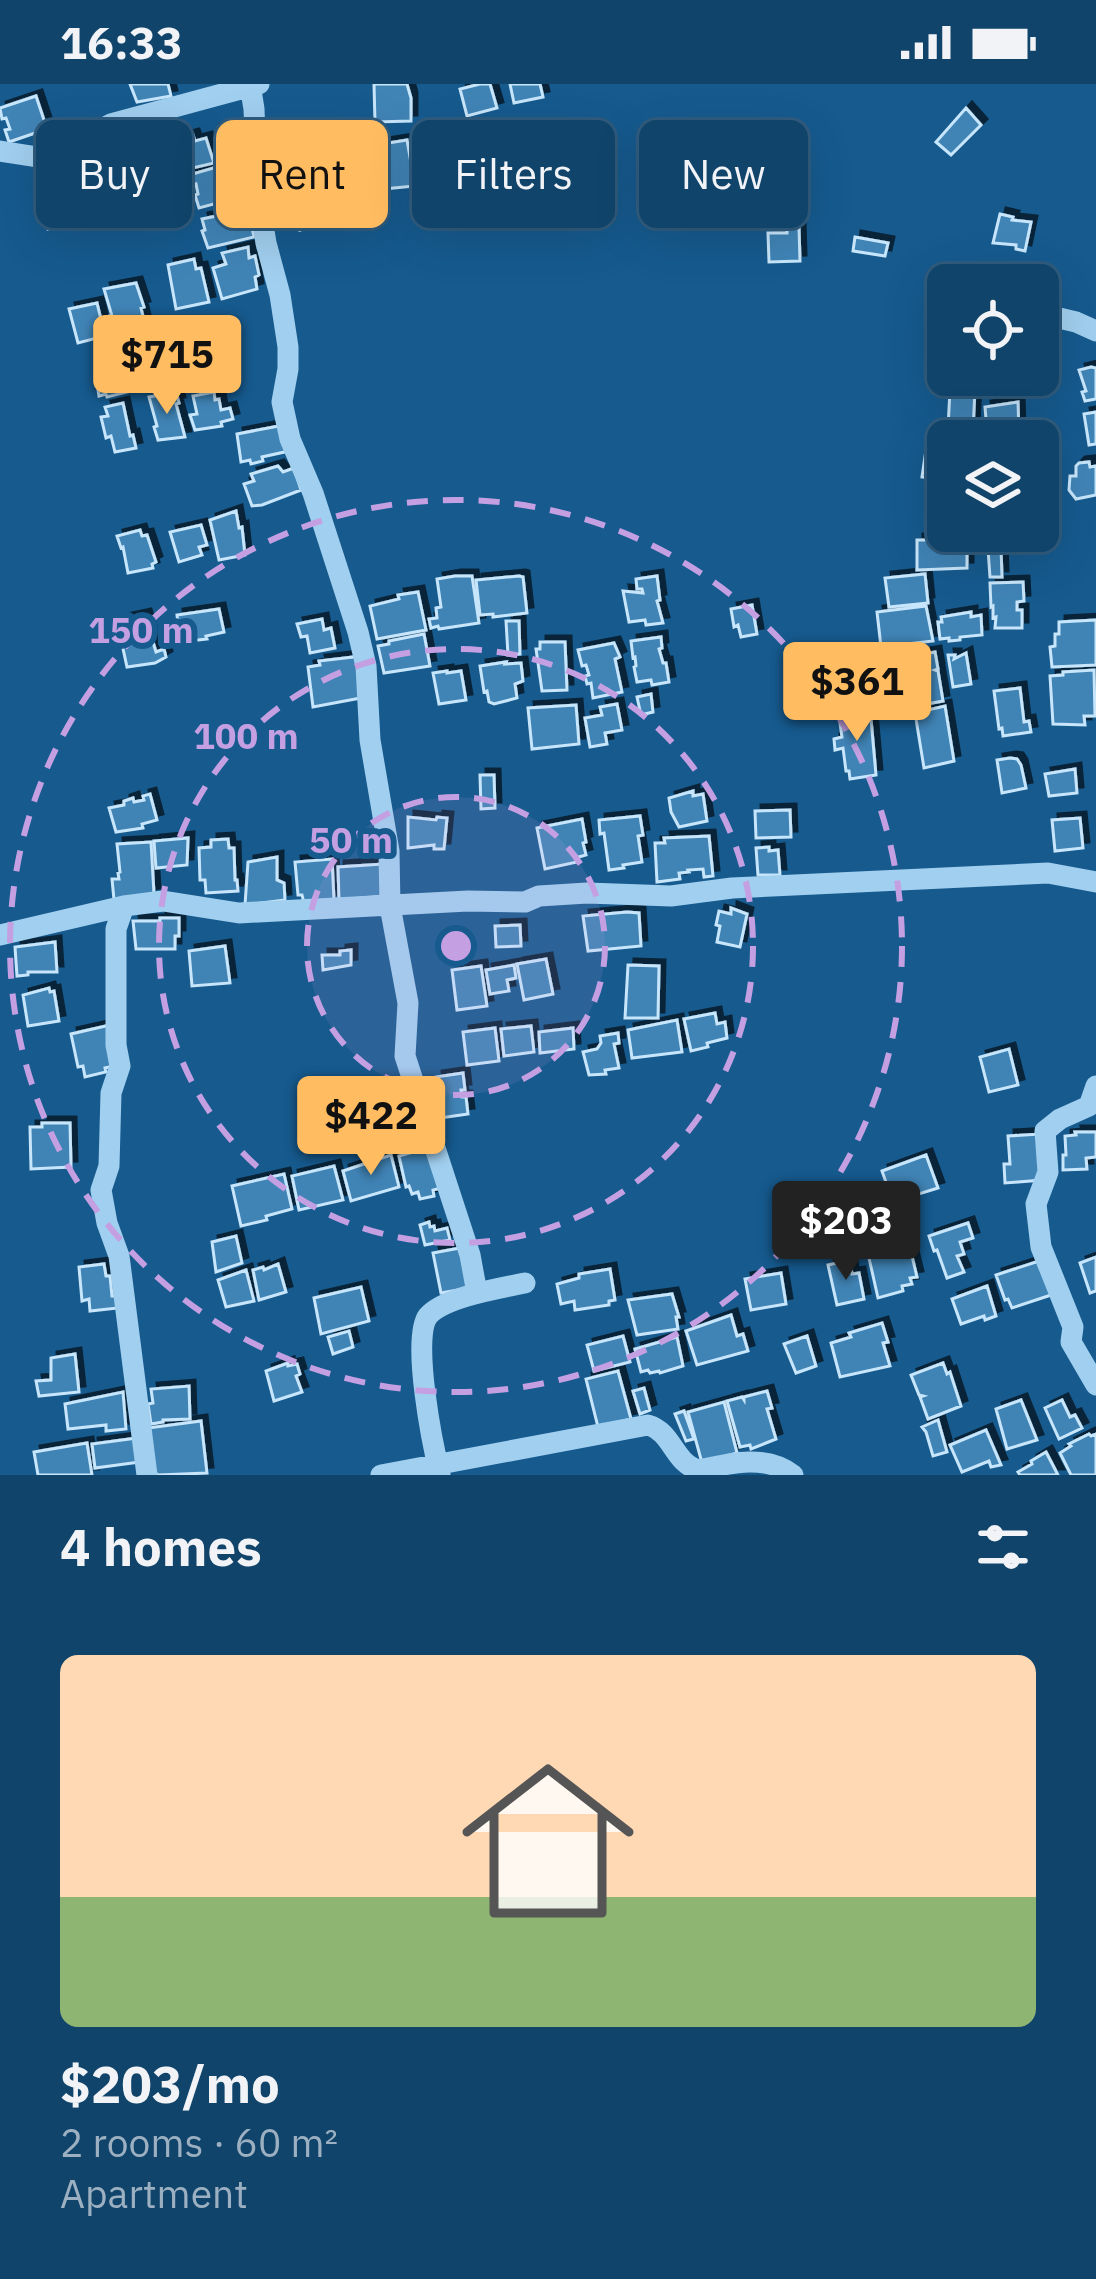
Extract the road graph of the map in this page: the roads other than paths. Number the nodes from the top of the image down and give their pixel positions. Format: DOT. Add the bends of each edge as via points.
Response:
graph roads {
  1 [pos="253,85"];
  2 [pos="0,152"];
  3 [pos="1059,318"];
  4 [pos="1096,331"];
  5 [pos="1096,882"];
  6 [pos="124,906"];
  7 [pos="390,906"];
  8 [pos="0,935"];
  9 [pos="1096,1086"];
  10 [pos="525,1283"];
  11 [pos="477,1292"];
  12 [pos="1096,1385"];
  13 [pos="438,1470"];
  14 [pos="147,1475"];
  15 [pos="381,1475"];
  16 [pos="793,1475"];
  1 -- 2 [label="street" via="111,124 56,160"];
  1 -- 7 [label="street" via="257,188 288,347 282,402 366,666"];
  3 -- 4 [label="street"];
  5 -- 7 [label="street" via="1048,873"];
  6 -- 7 [label="street" via="164,901 239,913"];
  6 -- 8 [label="street"];
  6 -- 14 [label="street" via="116,929 120,1066 101,1190 119,1256"];
  7 -- 11 [label="street" via="408,1003 405,1056"];
  9 -- 12 [label="street" via="1090,1106 1045,1131 1048,1172 1036,1204 1071,1342"];
  10 -- 11 [label="street"];
  11 -- 13 [label="street" via="428,1317 421,1337"];
  13 -- 15 [label="street"];
  13 -- 16 [label="street" via="648,1426 688,1467 767,1461"];
}
